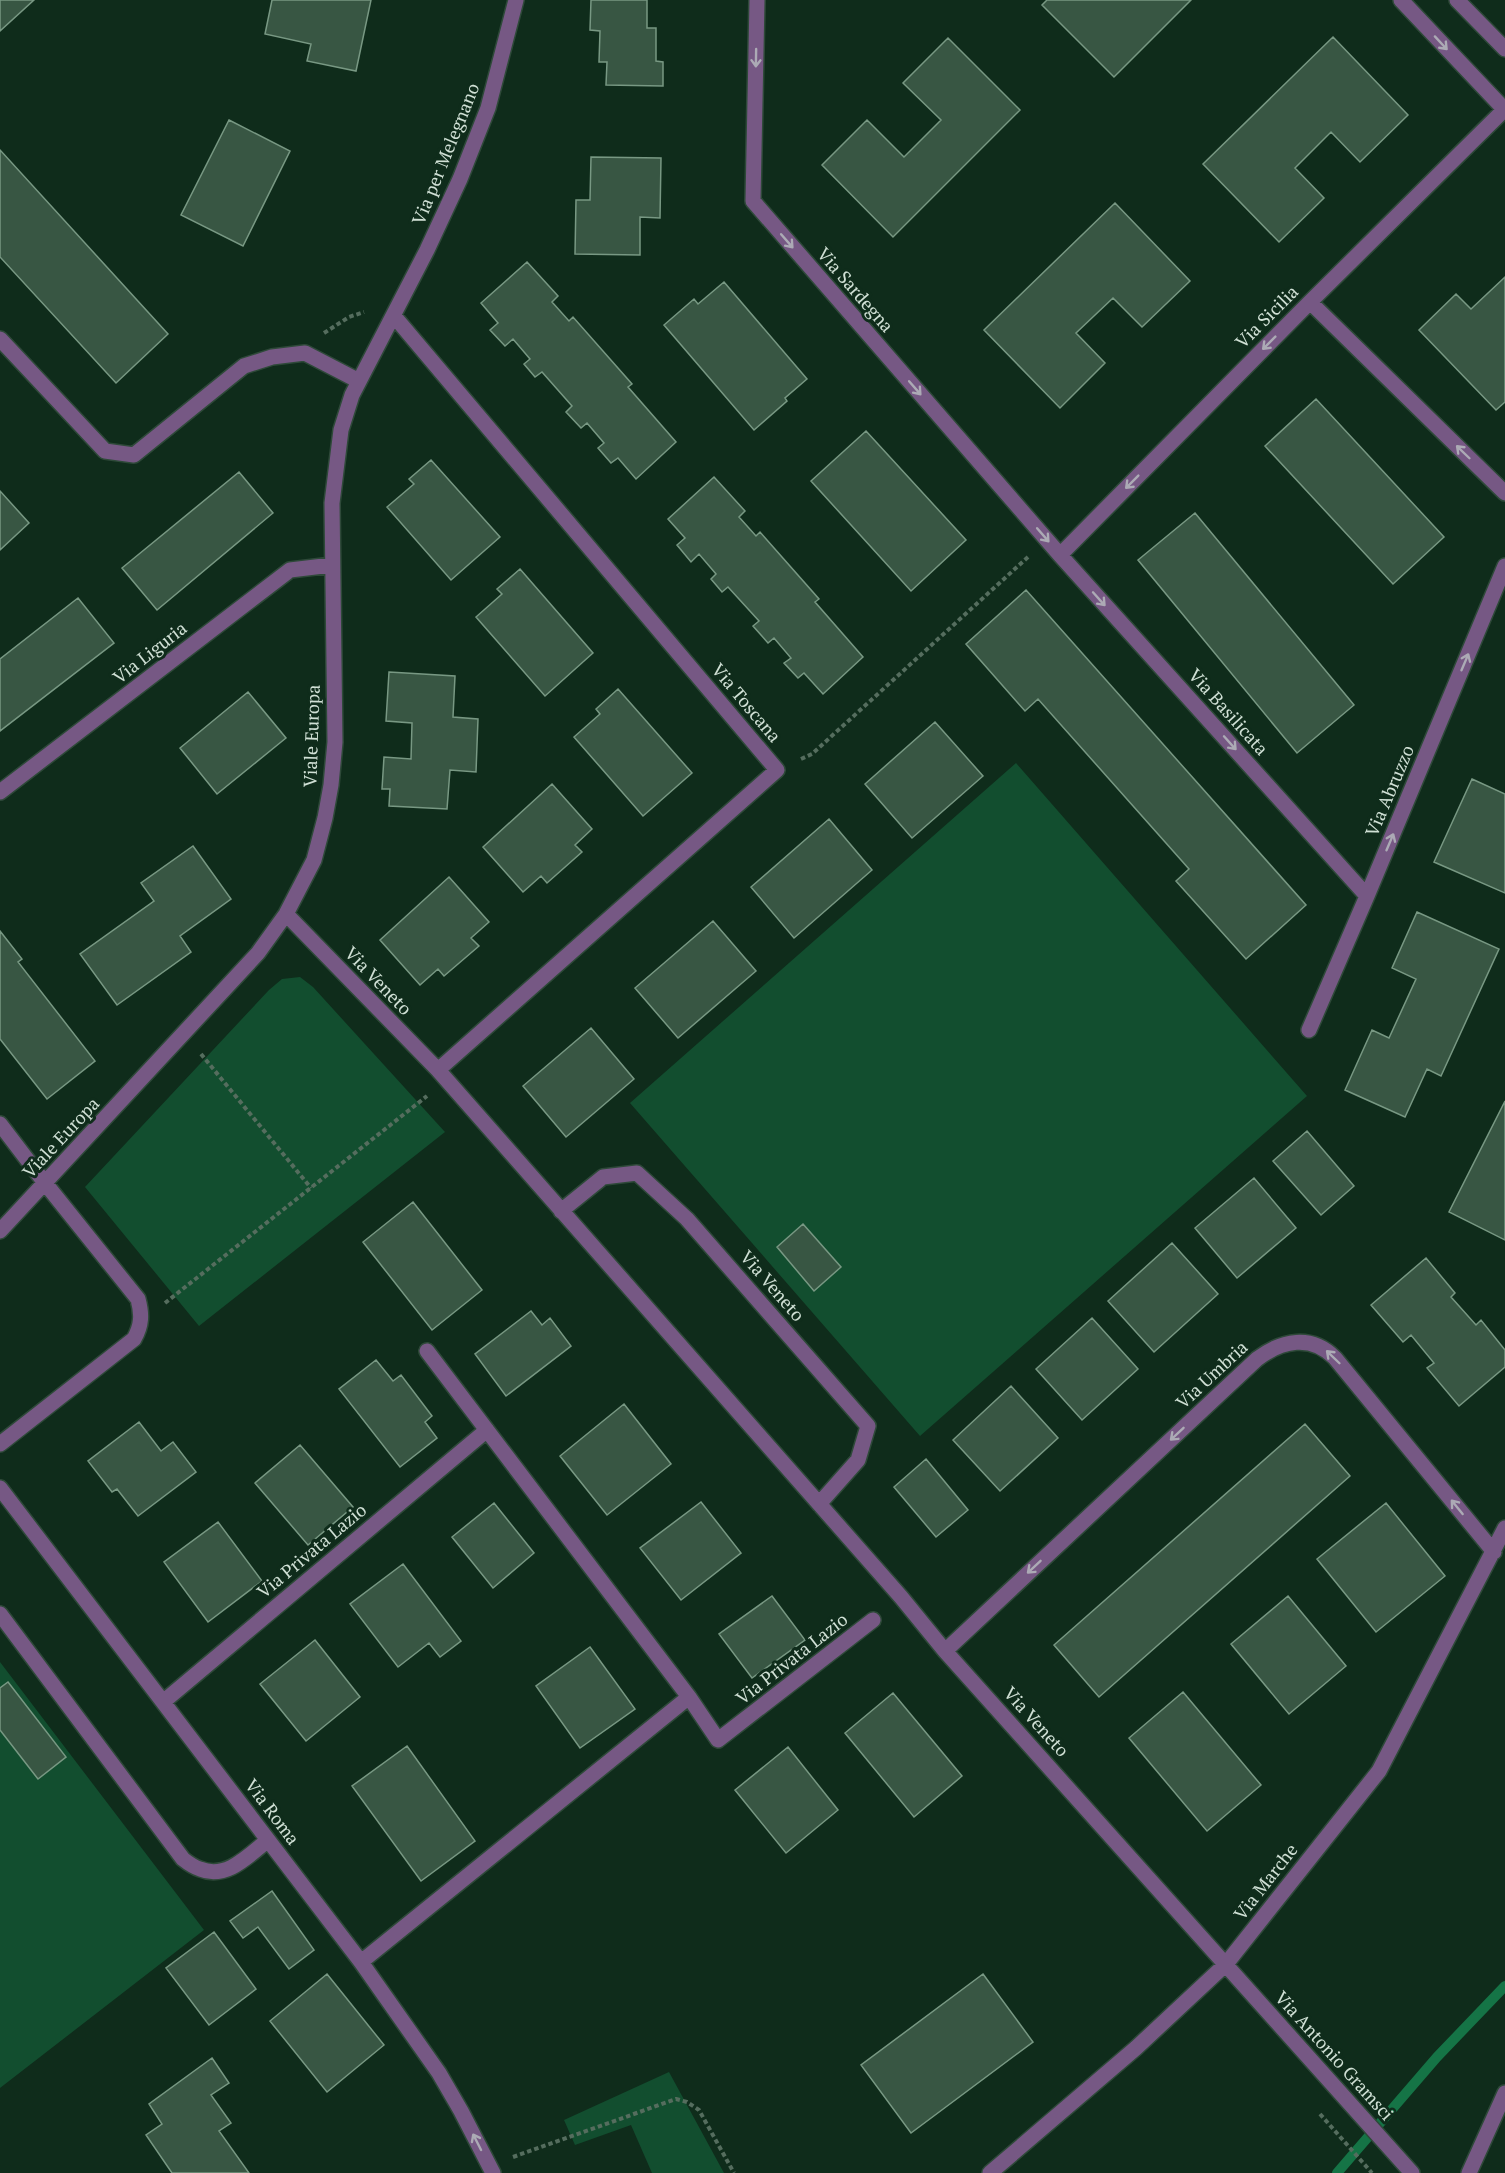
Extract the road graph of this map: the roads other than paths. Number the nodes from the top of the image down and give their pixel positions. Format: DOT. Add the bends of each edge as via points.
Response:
graph roads {
  1 [pos="516,0"];
  2 [pos="757,0"];
  3 [pos="1401,0"];
  4 [pos="1457,0"];
  5 [pos="1505,49"];
  6 [pos="1505,110"];
  7 [pos="1310,302"];
  8 [pos="394,316"];
  9 [pos="0,339"];
  10 [pos="359,381"];
  11 [pos="1505,493"];
  12 [pos="1060,555"];
  13 [pos="332,565"];
  14 [pos="1505,566"];
  15 [pos="0,792"];
  16 [pos="1368,896"];
  17 [pos="286,915"];
  18 [pos="1309,1030"];
  19 [pos="442,1075"];
  20 [pos="0,1124"];
  21 [pos="45,1184"];
  22 [pos="561,1211"];
  23 [pos="0,1231"];
  24 [pos="427,1351"];
  25 [pos="487,1430"];
  26 [pos="0,1444"];
  27 [pos="0,1488"];
  28 [pos="819,1504"];
  29 [pos="1505,1528"];
  30 [pos="1494,1552"];
  31 [pos="0,1614"];
  32 [pos="873,1620"];
  33 [pos="945,1651"];
  34 [pos="689,1697"];
  35 [pos="163,1702"];
  36 [pos="268,1840"];
  37 [pos="361,1962"];
  38 [pos="1226,1964"];
  39 [pos="1505,2093"];
  40 [pos="491,2169"];
  41 [pos="990,2173"];
  42 [pos="1412,2173"];
  43 [pos="1469,2173"];
  1 -- 8 [label="street, Via per Melegnano" via="482,124 440,224"];
  2 -- 12 [label="street, Via Sardegna, one-way" via="753,201"];
  3 -- 6 [label="street, one-way"];
  4 -- 5 [label="street"];
  6 -- 7 [label="street, Via Sicilia"];
  11 -- 7 [label="street, one-way"];
  7 -- 12 [label="street, Via Sicilia, one-way"];
  8 -- 10 [label="street, Viale Europa"];
  8 -- 19 [label="street, Via Toscana" via="777,770"];
  9 -- 10 [label="street" via="105,451 134,455 244,366 304,353"];
  10 -- 13 [label="street, Viale Europa" via="338,447 333,483"];
  12 -- 16 [label="street, Via Basilicata, one-way"];
  13 -- 15 [label="street, Via Liguria" via="290,570"];
  13 -- 17 [label="street, Viale Europa" via="332,785 314,860"];
  16 -- 14 [label="street, Via Abruzzo, one-way"];
  16 -- 18 [label="street, Via Abruzzo"];
  17 -- 19 [label="street, Via Veneto"];
  17 -- 21 [label="street, Viale Europa" via="258,953"];
  19 -- 22 [label="street, Via Veneto"];
  20 -- 21 [label="street"];
  21 -- 23 [label="street, Viale Europa"];
  21 -- 26 [label="street" via="138,1299 141,1327 134,1339"];
  22 -- 28 [label="street, Via Veneto"];
  22 -- 28 [label="street, Via Veneto" via="603,1177 637,1173 687,1219 867,1426 858,1460"];
  24 -- 25 [label="street, Via Privata Lazio"];
  25 -- 34 [label="street, Via Privata Lazio"];
  25 -- 35 [label="street, Via Privata Lazio"];
  27 -- 35 [label="street, Via Roma"];
  28 -- 33 [label="street, Via Veneto"];
  29 -- 30 [label="street, Via Marche"];
  30 -- 33 [label="street, Via Umbria, one-way" via="1335,1358 1317,1345 1294,1341 1257,1359"];
  30 -- 38 [label="street, Via Marche" via="1379,1771"];
  31 -- 36 [label="street" via="183,1859 201,1870 220,1872 238,1865"];
  32 -- 34 [label="street, Via Privata Lazio" via="718,1740"];
  33 -- 38 [label="street, Via Veneto"];
  34 -- 37 [label="street"];
  35 -- 36 [label="street, Via Roma"];
  36 -- 37 [label="street, Via Roma"];
  40 -- 37 [label="street, Via Roma, one-way" via="439,2073"];
  38 -- 41 [label="street, Via Marche" via="1136,2048"];
  38 -- 42 [label="street, Via Antonio Gramsci"];
  39 -- 43 [label="street"];
}
